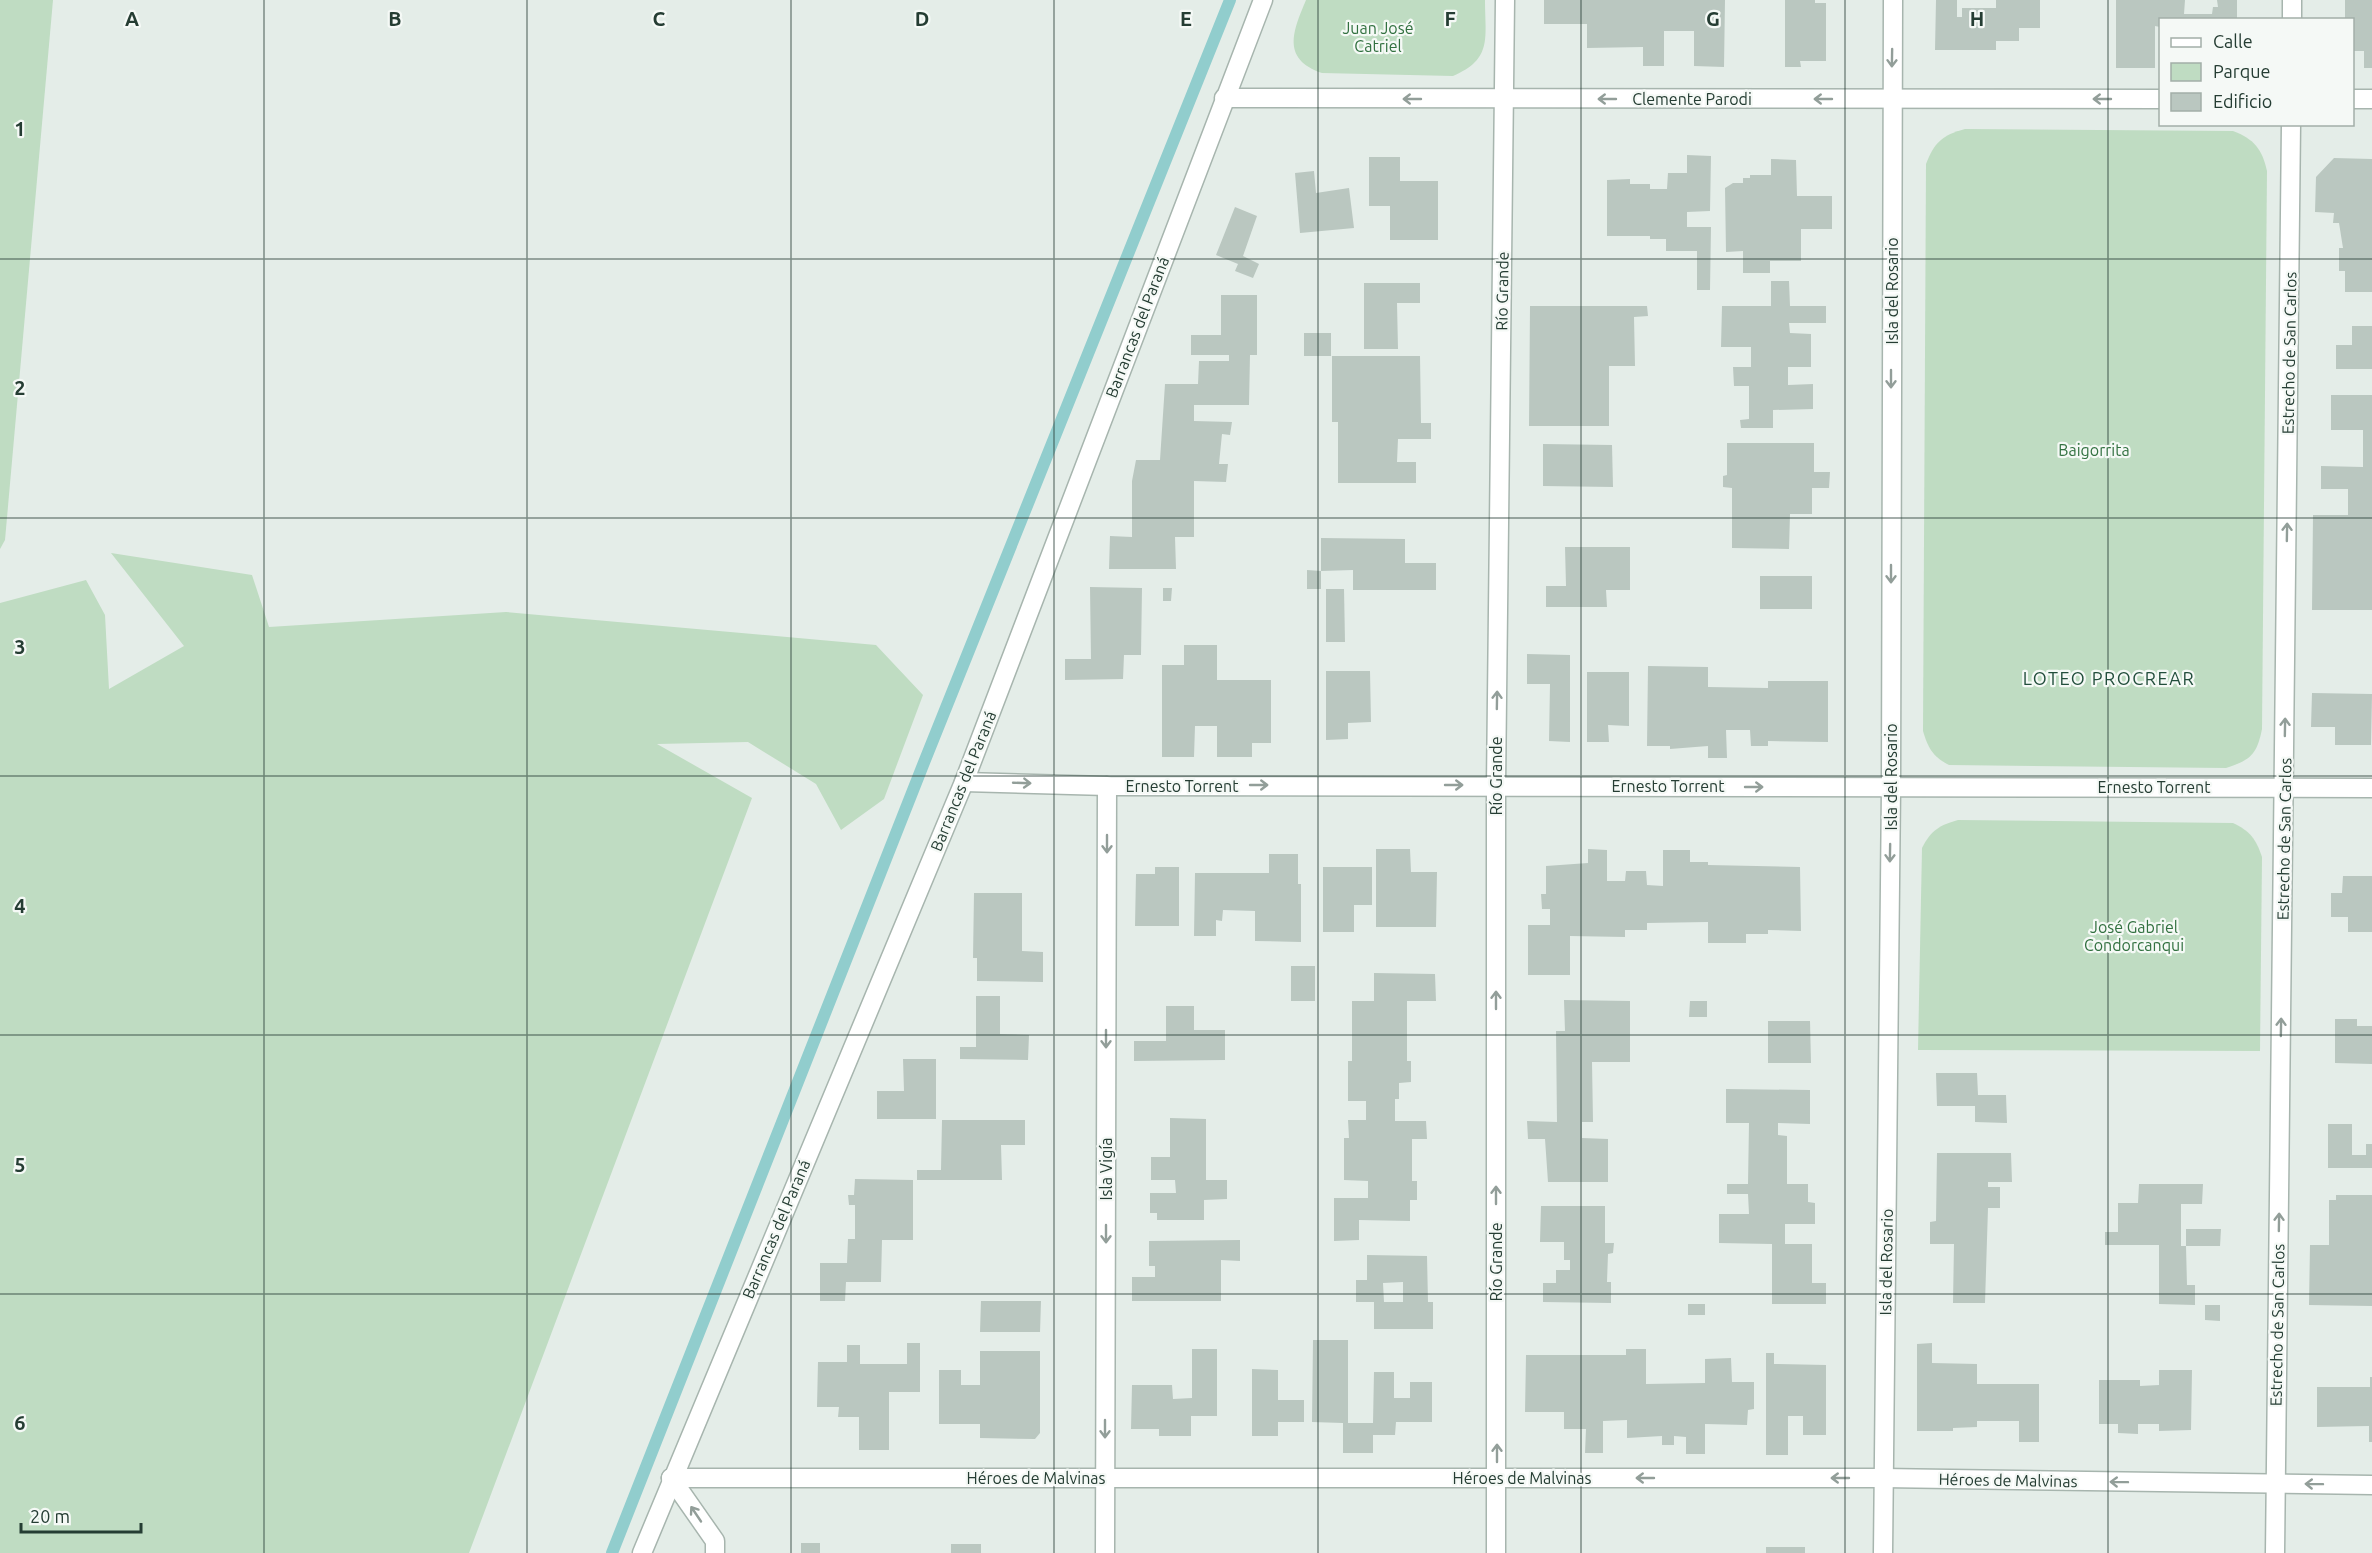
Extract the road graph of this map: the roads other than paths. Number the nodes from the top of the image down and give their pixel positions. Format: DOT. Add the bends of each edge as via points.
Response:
graph roads {
  1 [pos="1263,0"];
  2 [pos="1505,0"];
  3 [pos="1893,0"];
  4 [pos="2292,0"];
  5 [pos="2292,18"];
  6 [pos="1224,98"];
  7 [pos="1504,99"];
  8 [pos="2159,99"];
  9 [pos="2354,99"];
  10 [pos="2372,99"];
  11 [pos="1892,100"];
  12 [pos="2291,126"];
  13 [pos="964,782"];
  14 [pos="1496,785"];
  15 [pos="1107,786"];
  16 [pos="2284,787"];
  17 [pos="1891,788"];
  18 [pos="2372,788"];
  19 [pos="671,1478"];
  20 [pos="1105,1478"];
  21 [pos="1497,1478"];
  22 [pos="1883,1478"];
  23 [pos="2275,1484"];
  24 [pos="2372,1485"];
  25 [pos="642,1553"];
  26 [pos="715,1553"];
  27 [pos="1104,1553"];
  28 [pos="1496,1553"];
  29 [pos="1883,1553"];
  30 [pos="2275,1553"];
  1 -- 6 [label="street, Barrancas del Paraná"];
  2 -- 7 [label="street, Río Grande"];
  3 -- 11 [label="street, Isla del Rosario, one-way"];
  4 -- 5 [label="street"];
  7 -- 6 [label="street, Clemente Parodi, one-way"];
  6 -- 13 [label="street, Barrancas del Paraná"];
  11 -- 7 [label="street, Clemente Parodi, one-way"];
  14 -- 7 [label="street, Río Grande, one-way"];
  8 -- 11 [label="street, Clemente Parodi, one-way"];
  9 -- 10 [label="street"];
  11 -- 17 [label="street, Isla del Rosario, one-way"];
  16 -- 12 [label="street, Estrecho de San Carlos, one-way"];
  13 -- 15 [label="street, Ernesto Torrent, one-way"];
  13 -- 19 [label="street, Barrancas del Paraná"];
  15 -- 14 [label="street, Ernesto Torrent, one-way"];
  14 -- 17 [label="street, Ernesto Torrent, one-way"];
  21 -- 14 [label="street, Río Grande, one-way"];
  15 -- 20 [label="street, Isla Vigía, one-way"];
  16 -- 17 [label="street, Ernesto Torrent"];
  16 -- 18 [label="street, Ernesto Torrent"];
  23 -- 16 [label="street, Estrecho de San Carlos, one-way"];
  17 -- 22 [label="street, Isla del Rosario, one-way"];
  19 -- 20 [label="street, Héroes de Malvinas"];
  19 -- 25 [label="street, Barrancas del Paraná"];
  26 -- 19 [label="street, one-way" via="715,1541"];
  20 -- 21 [label="street, Héroes de Malvinas"];
  20 -- 27 [label="street, Isla Vigía"];
  22 -- 21 [label="street, Héroes de Malvinas, one-way"];
  21 -- 28 [label="street, Río Grande"];
  23 -- 22 [label="street, Héroes de Malvinas, one-way"];
  22 -- 29 [label="street, Isla del Rosario"];
  24 -- 23 [label="street, Héroes de Malvinas, one-way"];
  23 -- 30 [label="street, Estrecho de San Carlos"];
}
